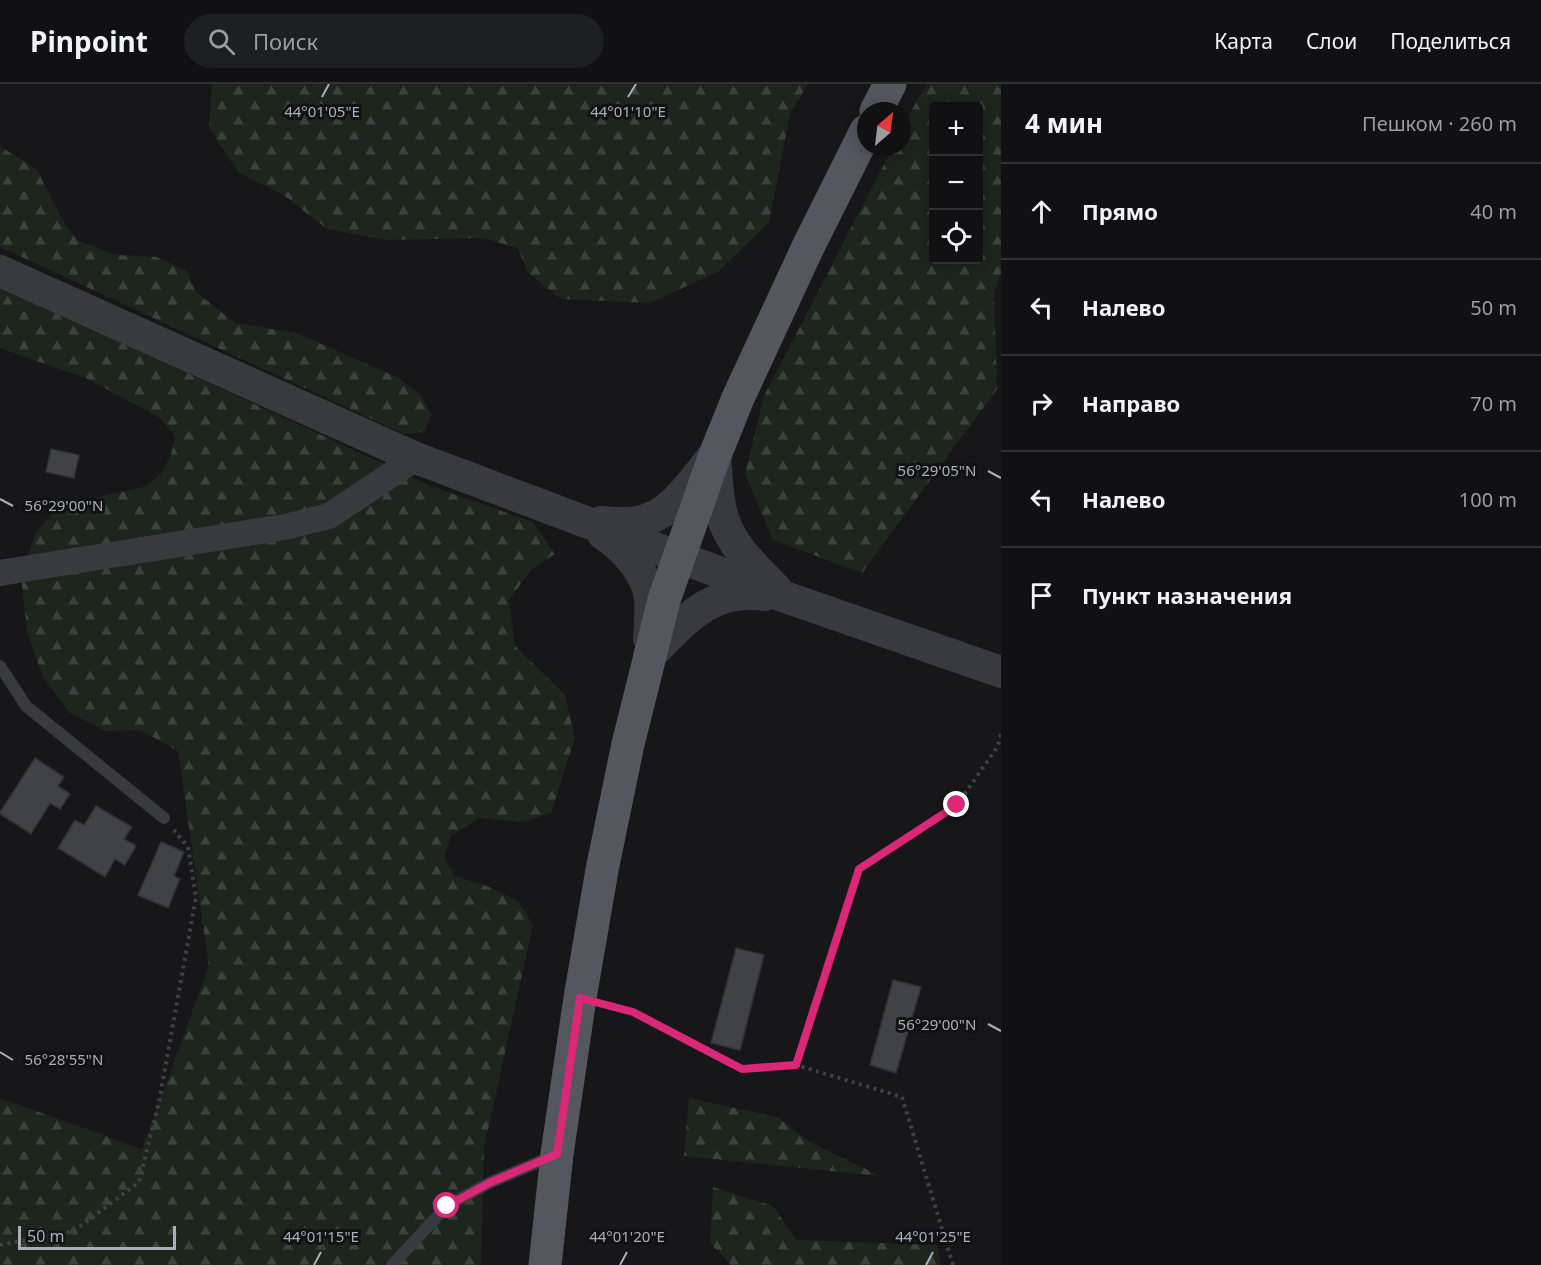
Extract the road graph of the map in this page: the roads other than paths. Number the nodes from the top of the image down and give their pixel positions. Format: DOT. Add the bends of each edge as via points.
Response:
graph roads {
  1 [pos="890,84"];
  2 [pos="881,102"];
  3 [pos="857,149"];
  4 [pos="0,271"];
  5 [pos="715,455"];
  6 [pos="416,458"];
  7 [pos="582,521"];
  8 [pos="678,557"];
  9 [pos="0,573"];
  10 [pos="785,597"];
  11 [pos="649,656"];
  12 [pos="0,666"];
  13 [pos="1001,672"];
  14 [pos="164,818"];
  15 [pos="557,1154"];
  16 [pos="392,1265"];
  17 [pos="544,1265"];
  1 -- 2 [label="main road"];
  3 -- 5 [label="main road" via="772,322"];
  4 -- 6 [label="street"];
  5 -- 7 [label="street" via="676,501 660,513 641,522 622,524"];
  5 -- 8 [label="main road"];
  5 -- 10 [label="street" via="724,524 737,546"];
  6 -- 7 [label="street"];
  6 -- 9 [label="street" via="328,516 285,528"];
  7 -- 8 [label="street"];
  7 -- 11 [label="street" via="615,542 642,576 650,596"];
  8 -- 10 [label="street"];
  8 -- 11 [label="main road"];
  10 -- 11 [label="street" via="749,593 707,603"];
  10 -- 13 [label="street"];
  11 -- 15 [label="main road" via="614,806"];
  12 -- 14 [label="lane" via="26,706"];
  15 -- 16 [label="lane" via="447,1206"];
  15 -- 17 [label="main road"];
}
